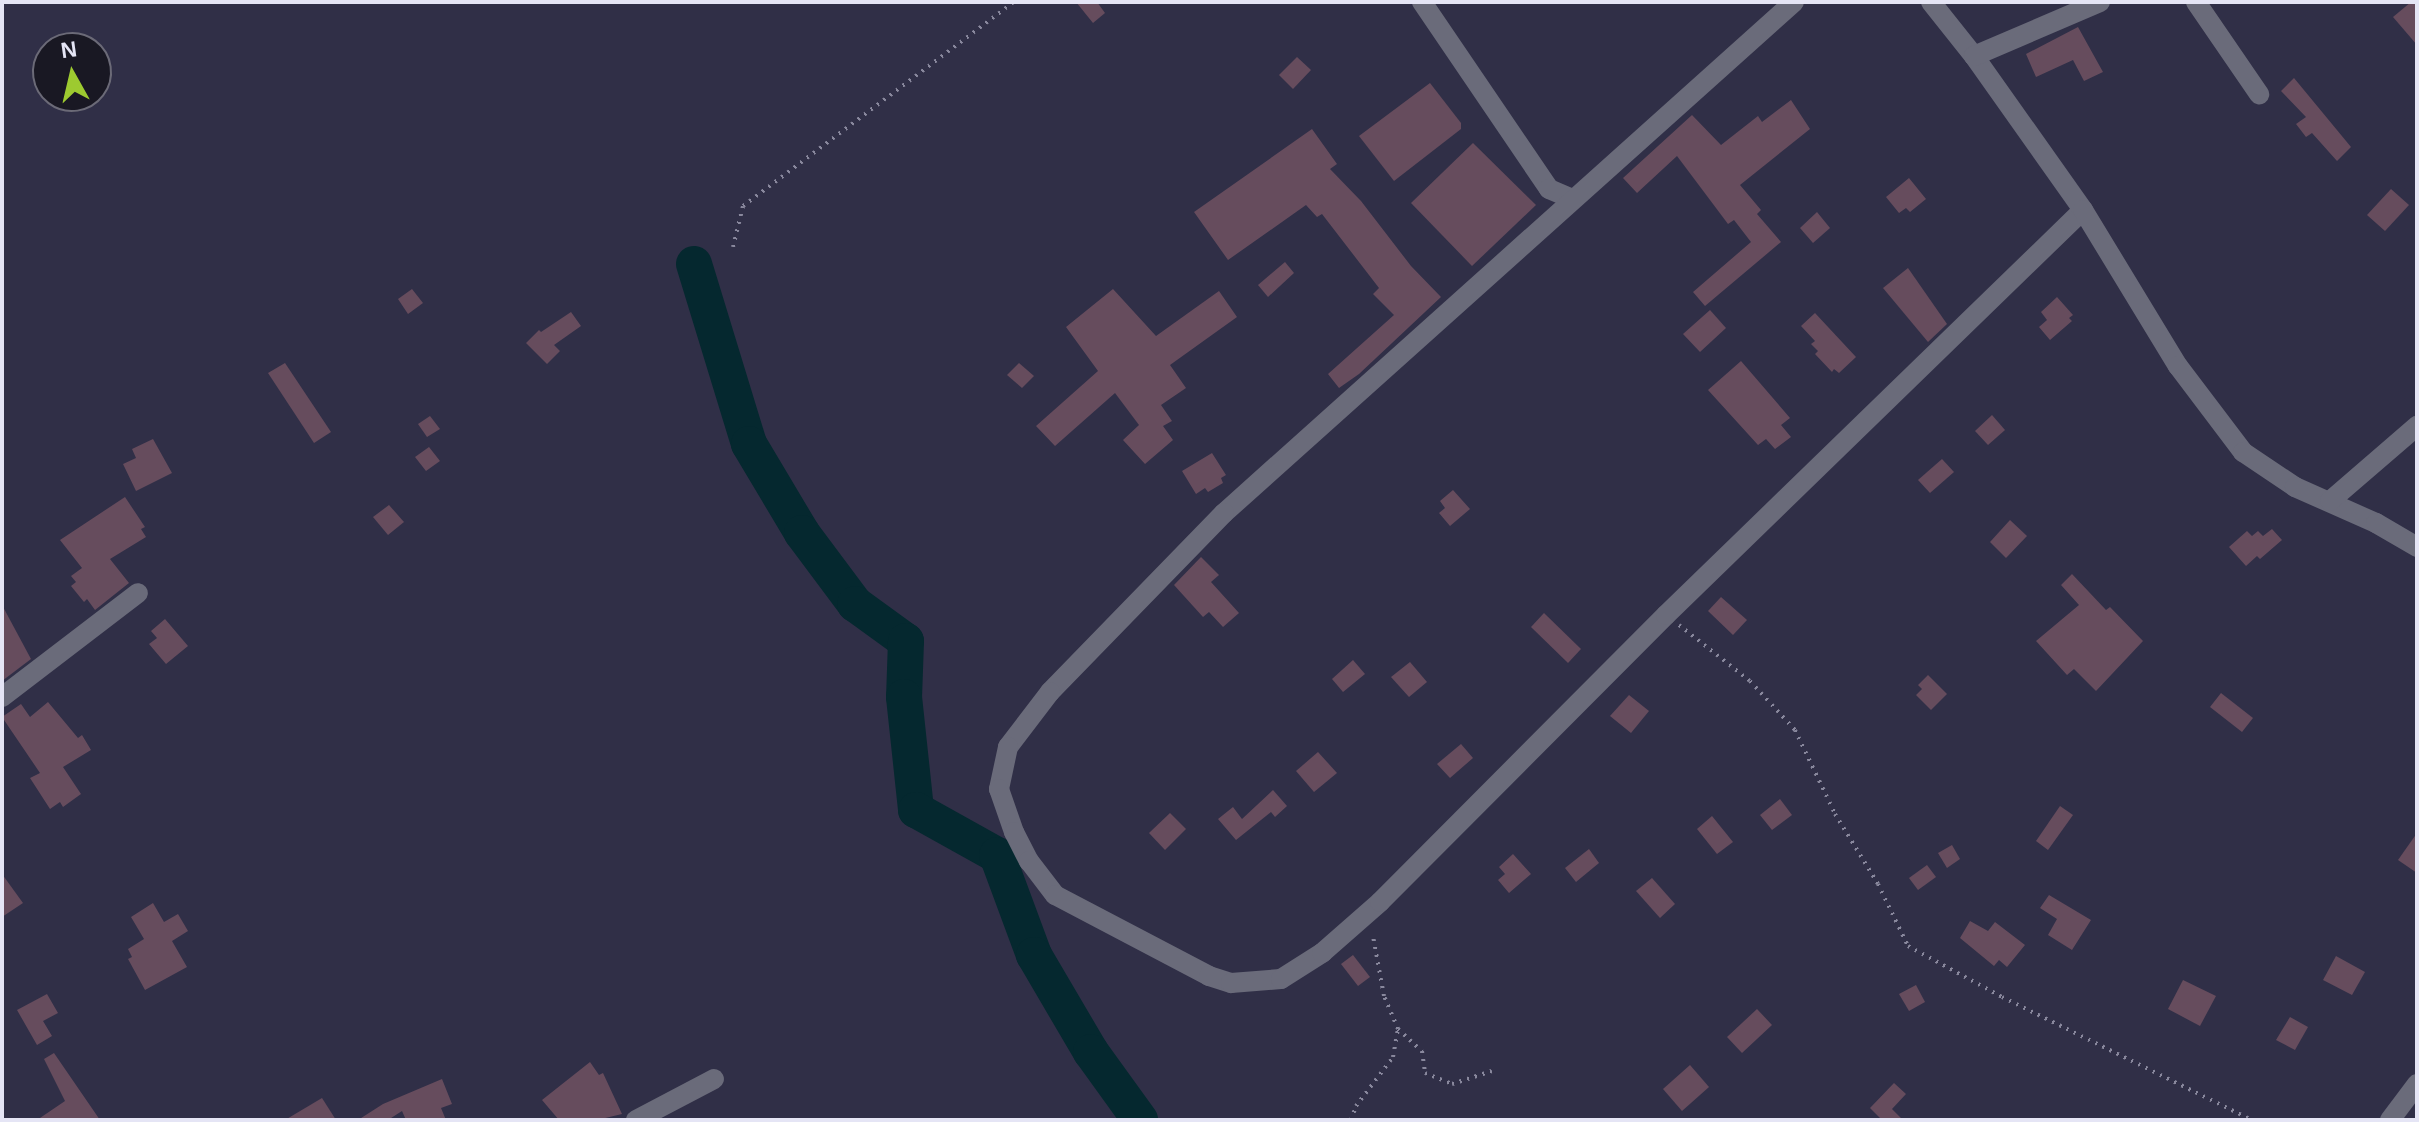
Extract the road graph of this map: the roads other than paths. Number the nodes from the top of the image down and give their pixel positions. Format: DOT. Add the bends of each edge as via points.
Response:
graph roads {
  1 [pos="1422,2"];
  2 [pos="1794,2"];
  3 [pos="1931,2"];
  4 [pos="2100,2"];
  5 [pos="2196,2"];
  6 [pos="1974,56"];
  7 [pos="2259,94"];
  8 [pos="1573,199"];
  9 [pos="2083,210"];
  10 [pos="2417,426"];
  11 [pos="2330,501"];
  12 [pos="2417,547"];
  13 [pos="138,593"];
  14 [pos="2,697"];
  15 [pos="714,1079"];
  16 [pos="2417,1084"];
  17 [pos="636,1120"];
  18 [pos="2390,1120"];
  1 -- 8 [label="street" via="1549,189"];
  2 -- 8 [label="street"];
  3 -- 6 [label="street"];
  4 -- 6 [label="street"];
  5 -- 7 [label="street"];
  6 -- 9 [label="street"];
  8 -- 9 [label="street" via="1224,513 1050,692 1008,747 999,789 1029,861 1055,895 1231,983 1281,979 1322,953 1380,902"];
  9 -- 11 [label="street" via="2178,366 2243,452 2295,487"];
  10 -- 11 [label="street"];
  11 -- 12 [label="street"];
  13 -- 14 [label="street"];
  15 -- 17 [label="street"];
  16 -- 18 [label="street"];
}
